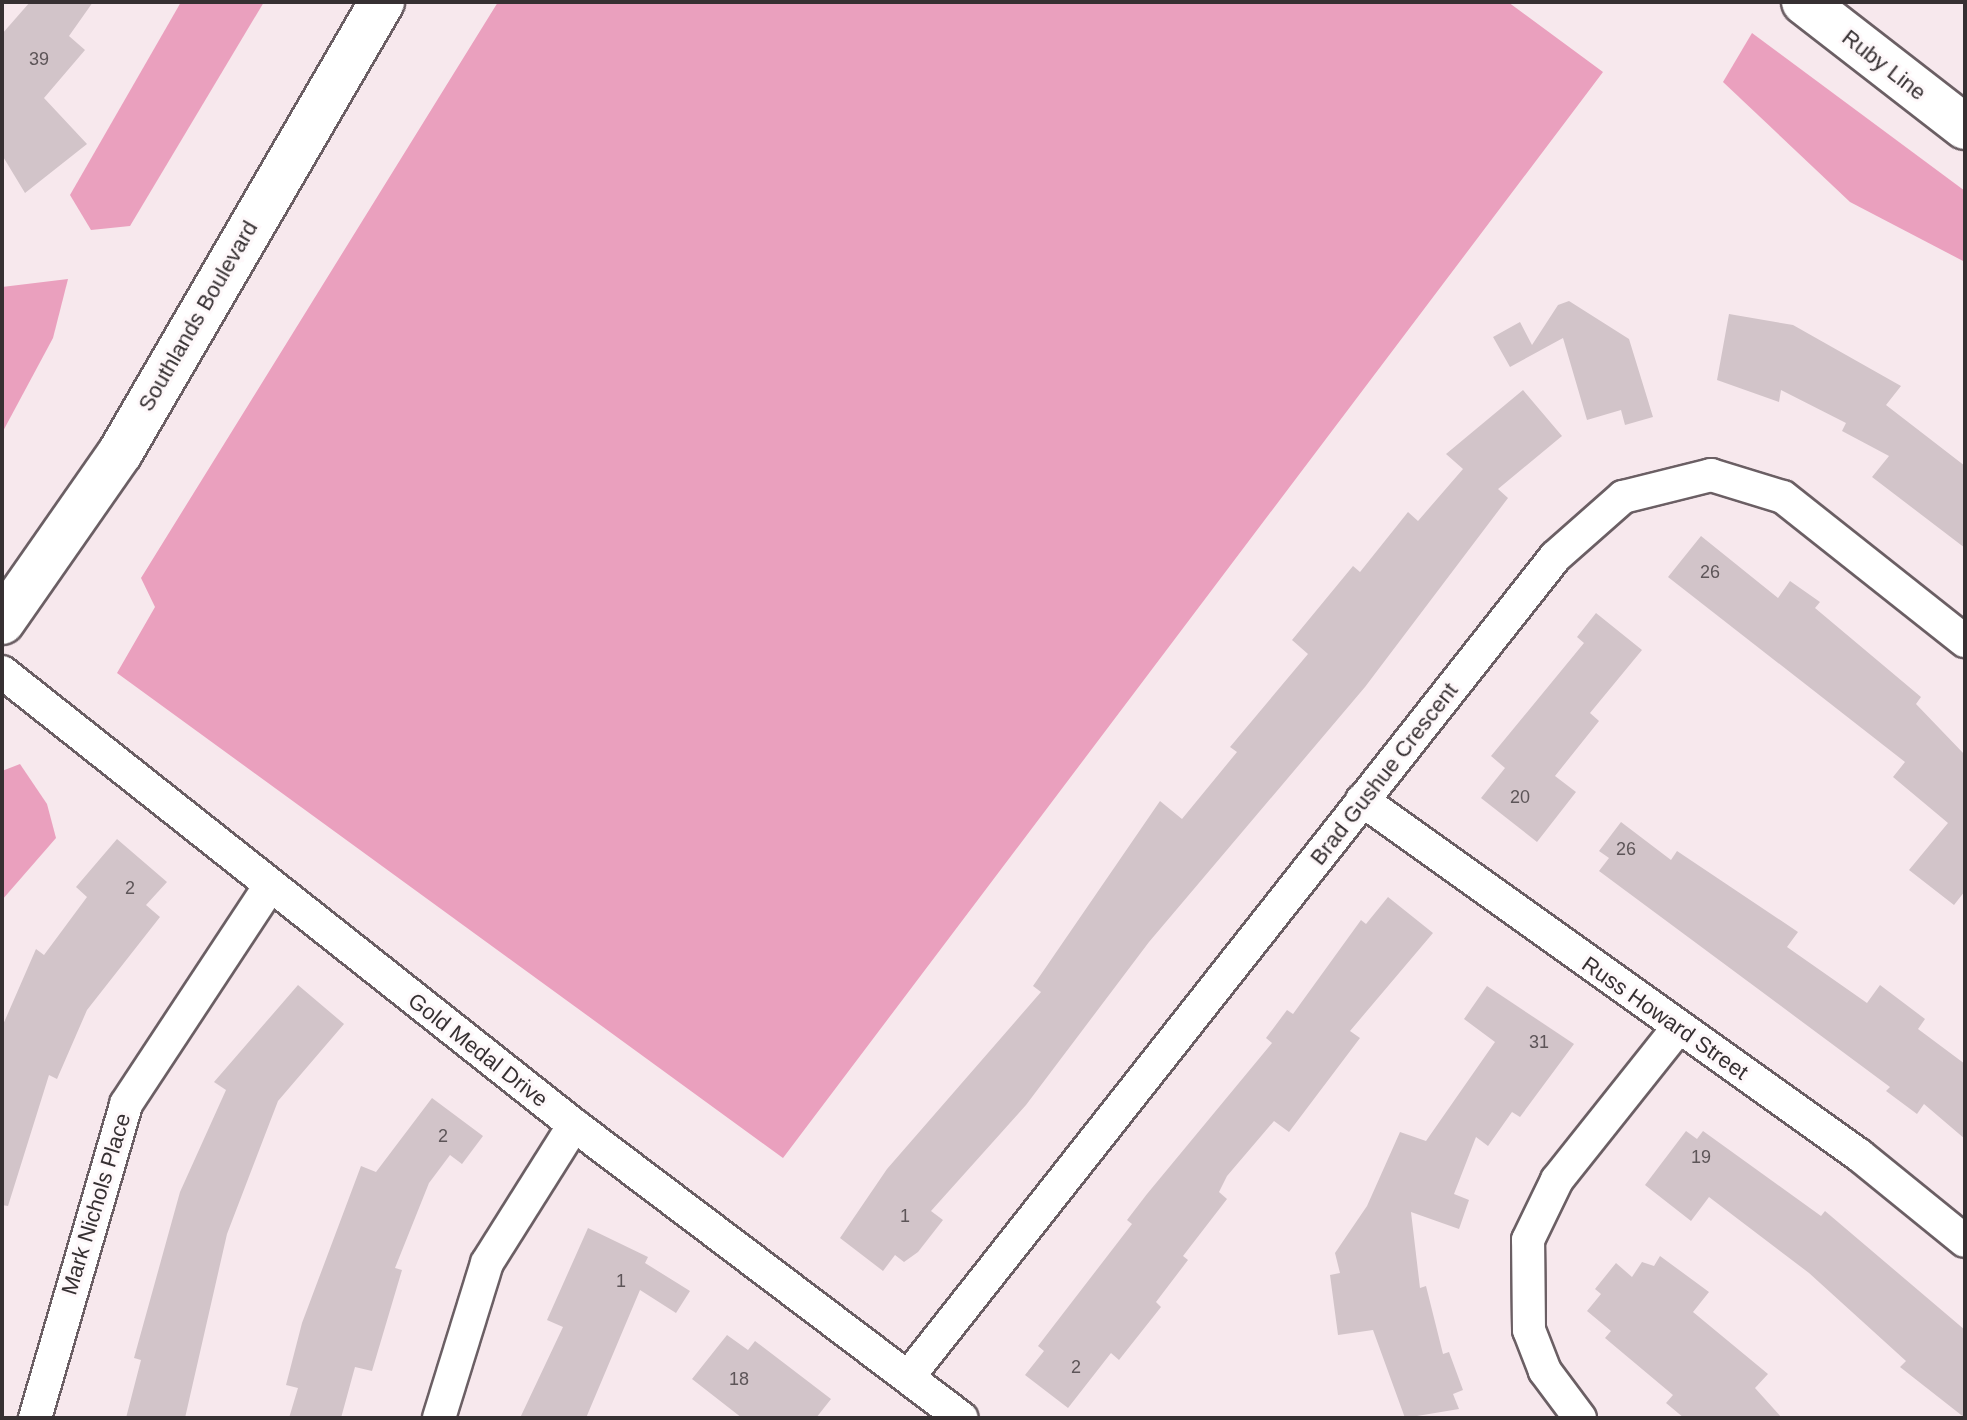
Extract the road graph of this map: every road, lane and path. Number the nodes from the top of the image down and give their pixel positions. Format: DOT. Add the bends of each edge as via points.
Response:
graph roads {
  1 [pos="382,2"];
  2 [pos="1804,2"];
  3 [pos="1965,127"];
  4 [pos="2,622"];
  5 [pos="1965,641"];
  6 [pos="2,672"];
  7 [pos="1362,800"];
  8 [pos="270,886"];
  9 [pos="1677,1029"];
  10 [pos="574,1125"];
  11 [pos="1965,1241"];
  12 [pos="909,1376"];
  13 [pos="35,1418"];
  14 [pos="439,1418"];
  15 [pos="962,1418"];
  16 [pos="1580,1418"];
  1 -- 4 [label="main road, Southlands Boulevard" via="120,453"];
  2 -- 3 [label="main road, Ruby Line"];
  5 -- 7 [label="street, Brad Gushue Crescent" via="1783,497 1711,475 1661,482 1623,497 1576,534"];
  6 -- 8 [label="street, Gold Medal Drive"];
  7 -- 9 [label="street, Russ Howard Street"];
  7 -- 12 [label="street, Brad Gushue Crescent"];
  8 -- 10 [label="street, Gold Medal Drive"];
  8 -- 13 [label="street, Mark Nichols Place" via="126,1104"];
  9 -- 11 [label="street, Russ Howard Street" via="1893,1180"];
  9 -- 16 [label="street" via="1557,1180 1528,1240 1529,1330 1545,1371"];
  10 -- 12 [label="street, Gold Medal Drive"];
  10 -- 14 [label="street" via="487,1263"];
  12 -- 15 [label="street, Gold Medal Drive"];
}
